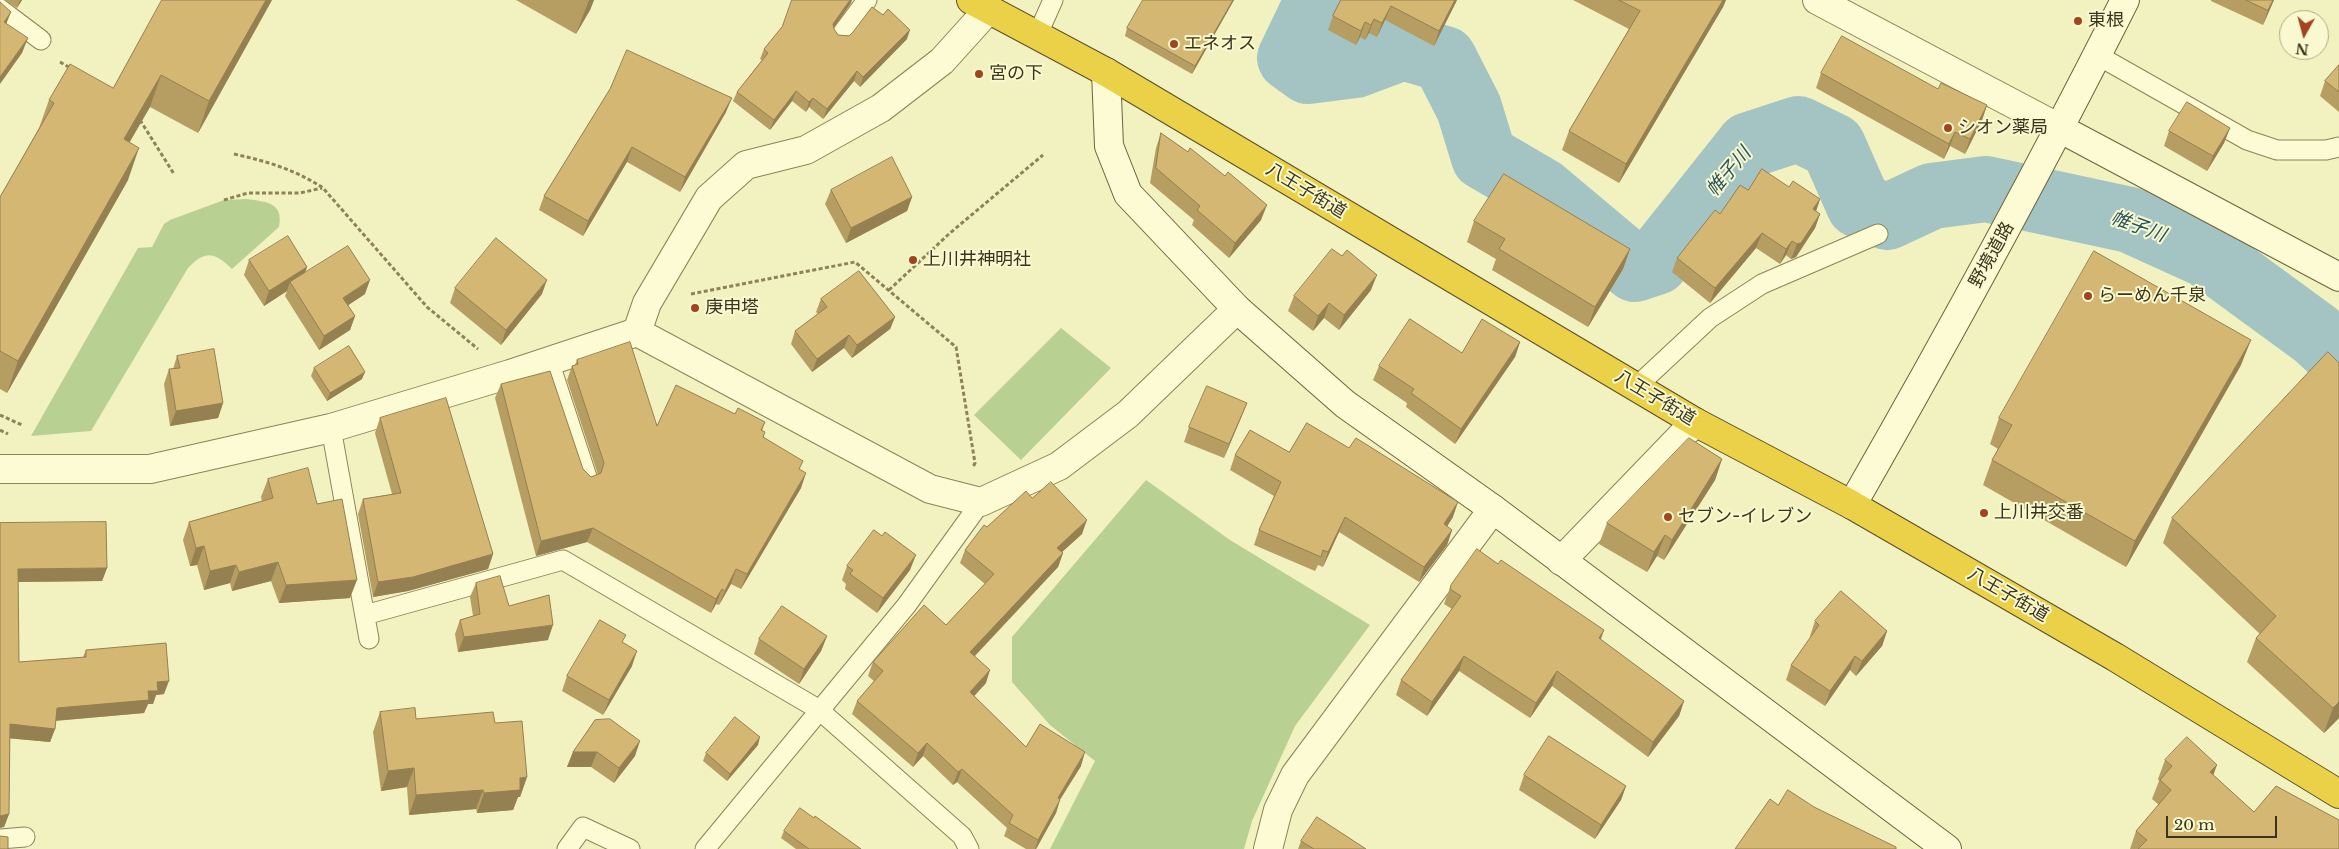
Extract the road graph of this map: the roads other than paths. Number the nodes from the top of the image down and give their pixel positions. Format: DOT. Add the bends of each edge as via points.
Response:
graph roads {
  1 [pos="867,0"];
  2 [pos="1053,0"];
  3 [pos="1817,0"];
  4 [pos="2125,0"];
  5 [pos="980,5"];
  6 [pos="0,9"];
  7 [pos="841,35"];
  8 [pos="1037,36"];
  9 [pos="41,40"];
  10 [pos="2098,55"];
  11 [pos="1106,72"];
  12 [pos="2059,128"];
  13 [pos="2339,147"];
  14 [pos="1878,234"];
  15 [pos="2339,277"];
  16 [pos="1237,309"];
  17 [pos="637,332"];
  18 [pos="549,361"];
  19 [pos="1636,387"];
  20 [pos="1695,422"];
  21 [pos="331,428"];
  22 [pos="0,469"];
  23 [pos="588,480"];
  24 [pos="972,501"];
  25 [pos="1852,505"];
  26 [pos="1493,509"];
  27 [pos="1561,561"];
  28 [pos="365,615"];
  29 [pos="369,638"];
  30 [pos="818,709"];
  31 [pos="2339,794"];
  32 [pos="25,837"];
  33 [pos="0,839"];
  34 [pos="567,849"];
  35 [pos="630,849"];
  36 [pos="705,849"];
  37 [pos="969,849"];
  38 [pos="1268,849"];
  39 [pos="1947,849"];
  1 -- 7 [label="lane"];
  2 -- 8 [label="lane"];
  3 -- 12 [label="street"];
  4 -- 10 [label="street, 野境道路"];
  5 -- 8 [label="highway, 八王子街道"];
  5 -- 17 [label="street" via="942,61 881,108 806,150 746,165 709,198 647,303"];
  6 -- 9 [label="lane"];
  8 -- 11 [label="highway, 八王子街道"];
  10 -- 12 [label="street, 野境道路"];
  10 -- 13 [label="lane" via="2247,140 2277,150"];
  11 -- 16 [label="street" via="1109,146 1128,194"];
  11 -- 19 [label="highway, 八王子街道"];
  12 -- 15 [label="street"];
  12 -- 25 [label="street, 野境道路" via="1934,362"];
  14 -- 19 [label="lane" via="1762,284 1710,318"];
  16 -- 24 [label="street" via="1128,414 1060,466"];
  16 -- 26 [label="street" via="1346,404"];
  17 -- 18 [label="street"];
  17 -- 24 [label="street" via="930,489"];
  18 -- 21 [label="street"];
  18 -- 23 [label="lane"];
  19 -- 20 [label="highway, 八王子街道"];
  20 -- 25 [label="highway, 八王子街道"];
  20 -- 27 [label="street"];
  21 -- 22 [label="street" via="150,469"];
  21 -- 28 [label="lane"];
  24 -- 30 [label="lane" via="906,606"];
  25 -- 31 [label="highway, 八王子街道" via="2115,657"];
  26 -- 27 [label="street"];
  26 -- 38 [label="street" via="1295,775 1278,810"];
  27 -- 39 [label="street"];
  28 -- 29 [label="lane"];
  28 -- 30 [label="lane" via="563,560"];
  30 -- 36 [label="lane"];
  30 -- 37 [label="lane" via="962,836"];
  32 -- 33 [label="lane"];
  34 -- 35 [label="lane" via="583,827"];
}
